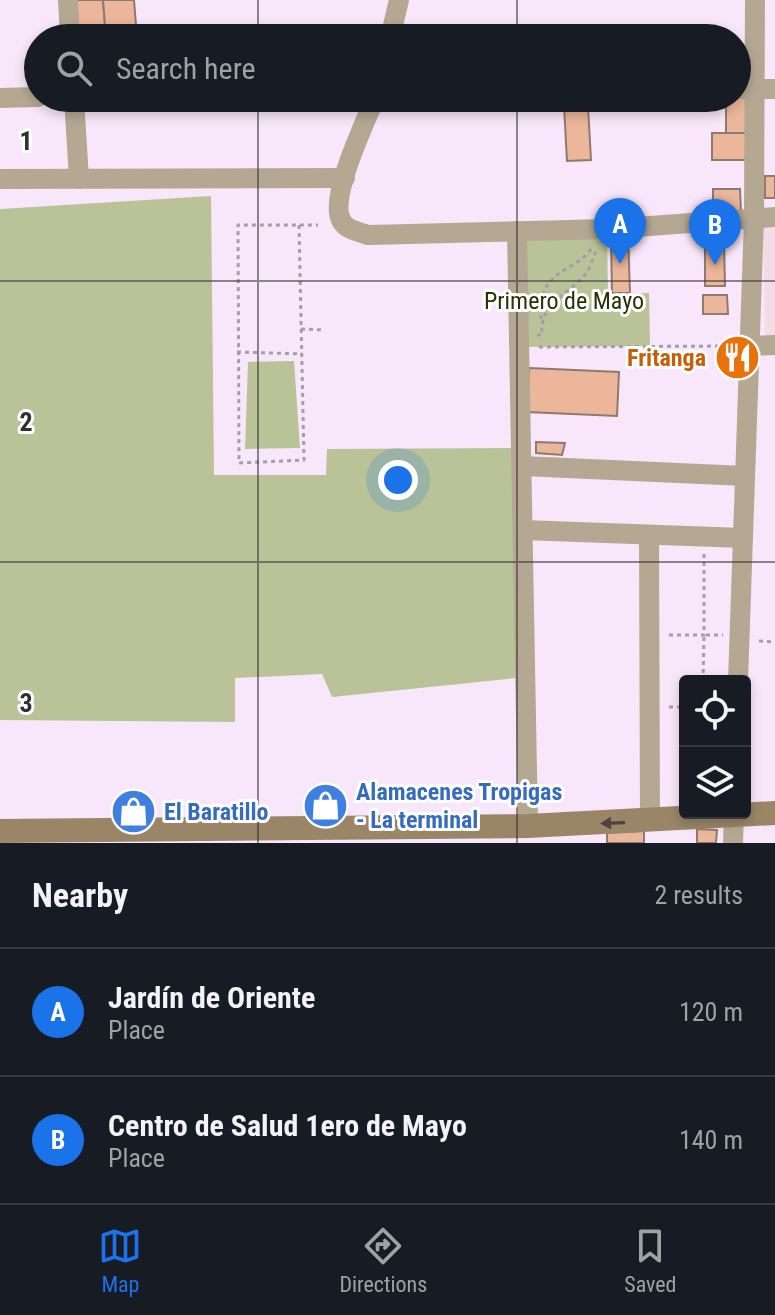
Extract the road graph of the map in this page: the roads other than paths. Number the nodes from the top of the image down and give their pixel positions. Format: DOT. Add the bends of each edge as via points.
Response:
graph roads {
  1 [pos="68,0"];
  2 [pos="399,0"];
  3 [pos="755,0"];
  4 [pos="69,24"];
  5 [pos="393,24"];
  6 [pos="751,36"];
  7 [pos="751,89"];
  8 [pos="775,89"];
  9 [pos="24,97"];
  10 [pos="0,98"];
  11 [pos="75,112"];
  12 [pos="370,112"];
  13 [pos="747,112"];
  14 [pos="345,178"];
  15 [pos="0,179"];
  16 [pos="79,179"];
  17 [pos="775,217"];
  18 [pos="754,218"];
  19 [pos="517,231"];
  20 [pos="775,345"];
  21 [pos="750,346"];
  22 [pos="522,466"];
  23 [pos="745,476"];
  24 [pos="523,530"];
  25 [pos="649,535"];
  26 [pos="743,538"];
  27 [pos="738,675"];
  28 [pos="775,813"];
  29 [pos="751,814"];
  30 [pos="679,819"];
  31 [pos="734,819"];
  32 [pos="650,821"];
  33 [pos="528,826"];
  34 [pos="0,831"];
  35 [pos="53,837"];
  36 [pos="733,843"];
  1 -- 4 [label="street"];
  2 -- 5 [label="street"];
  3 -- 6 [label="street"];
  7 -- 8 [label="street"];
  9 -- 10 [label="street"];
  11 -- 16 [label="street"];
  12 -- 14 [label="street"];
  13 -- 18 [label="street"];
  14 -- 16 [label="street"];
  14 -- 19 [label="street" via="341,219 348,228 368,235"];
  15 -- 16 [label="street"];
  17 -- 18 [label="street"];
  18 -- 19 [label="street"];
  18 -- 21 [label="street"];
  19 -- 22 [label="street"];
  20 -- 21 [label="street"];
  21 -- 23 [label="street"];
  22 -- 23 [label="street"];
  22 -- 24 [label="street"];
  23 -- 26 [label="street"];
  24 -- 25 [label="street"];
  24 -- 33 [label="street"];
  25 -- 26 [label="street"];
  25 -- 32 [label="street"];
  26 -- 27 [label="street"];
  28 -- 29 [label="street"];
  30 -- 32 [label="street"];
  31 -- 36 [label="street"];
  32 -- 33 [label="street, one-way"];
  33 -- 35 [label="street"];
  34 -- 35 [label="street"];
}
